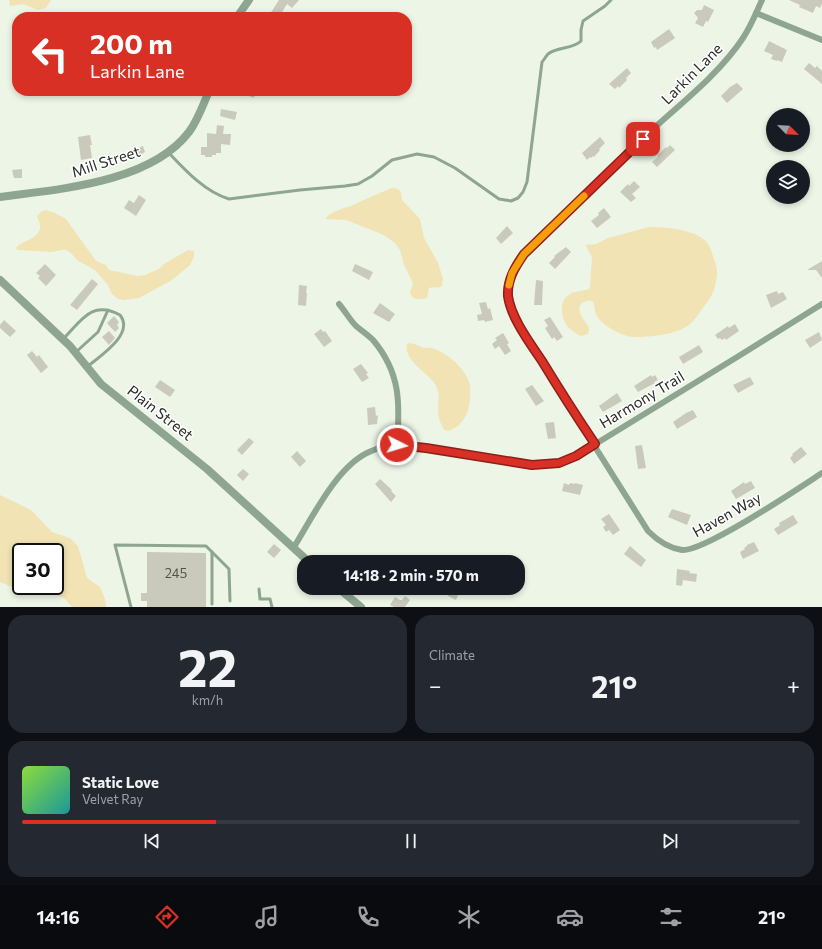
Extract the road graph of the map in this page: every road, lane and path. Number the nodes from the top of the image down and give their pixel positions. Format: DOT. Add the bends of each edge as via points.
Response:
graph roads {
  1 [pos="249,0"];
  2 [pos="611,0"];
  3 [pos="762,0"];
  4 [pos="241,12"];
  5 [pos="756,13"];
  6 [pos="822,40"];
  7 [pos="207,96"];
  8 [pos="168,152"];
  9 [pos="0,197"];
  10 [pos="0,280"];
  11 [pos="339,304"];
  12 [pos="822,304"];
  13 [pos="108,310"];
  14 [pos="63,339"];
  15 [pos="76,352"];
  16 [pos="87,367"];
  17 [pos="595,444"];
  18 [pos="397,445"];
  19 [pos="822,473"];
  20 [pos="294,548"];
  21 [pos="212,552"];
  22 [pos="302,555"];
  23 [pos="259,589"];
  24 [pos="346,595"];
  25 [pos="230,601"];
  26 [pos="212,604"];
  27 [pos="131,607"];
  28 [pos="272,607"];
  29 [pos="361,607"];
  1 -- 4 [label="street"];
  2 -- 8 [label="lane" via="583,21 580,43 548,54 542,62 527,182 518,198 511,201 499,199 455,168 434,157 417,154 392,160 358,184 229,199 198,181"];
  3 -- 5 [label="street, Larkin Lane"];
  5 -- 6 [label="street"];
  5 -- 17 [label="street, Larkin Lane" via="743,38 732,52 524,254 512,273 508,285 512,310 524,334"];
  7 -- 8 [label="street, Mill Street" via="191,128"];
  8 -- 9 [label="street, Mill Street" via="128,172 96,182 61,190"];
  10 -- 14 [label="street, Plain Street"];
  11 -- 18 [label="street" via="355,325 371,338 383,353 393,373 399,418"];
  12 -- 17 [label="street, Harmony Trail"];
  13 -- 14 [label="lane" via="89,312"];
  13 -- 15 [label="lane" via="98,332"];
  13 -- 16 [label="lane" via="123,318 123,331 116,343"];
  14 -- 15 [label="street, Plain Street"];
  15 -- 16 [label="street, Plain Street"];
  16 -- 20 [label="street, Plain Street" via="101,384 207,469"];
  17 -- 18 [label="street, Harmony Trail" via="559,463 532,465"];
  17 -- 19 [label="street, Haven Way" via="648,531 668,546 683,550 696,548 716,538"];
  18 -- 20 [label="street, Harmony Trail" via="370,451 350,465 323,499"];
  20 -- 22 [label="street, Plain Street"];
  21 -- 25 [label="lane" via="229,568"];
  21 -- 26 [label="lane"];
  21 -- 27 [label="lane" via="206,546 115,545"];
  23 -- 28 [label="lane" via="260,599 270,599"];
  24 -- 29 [label="street"];
}
